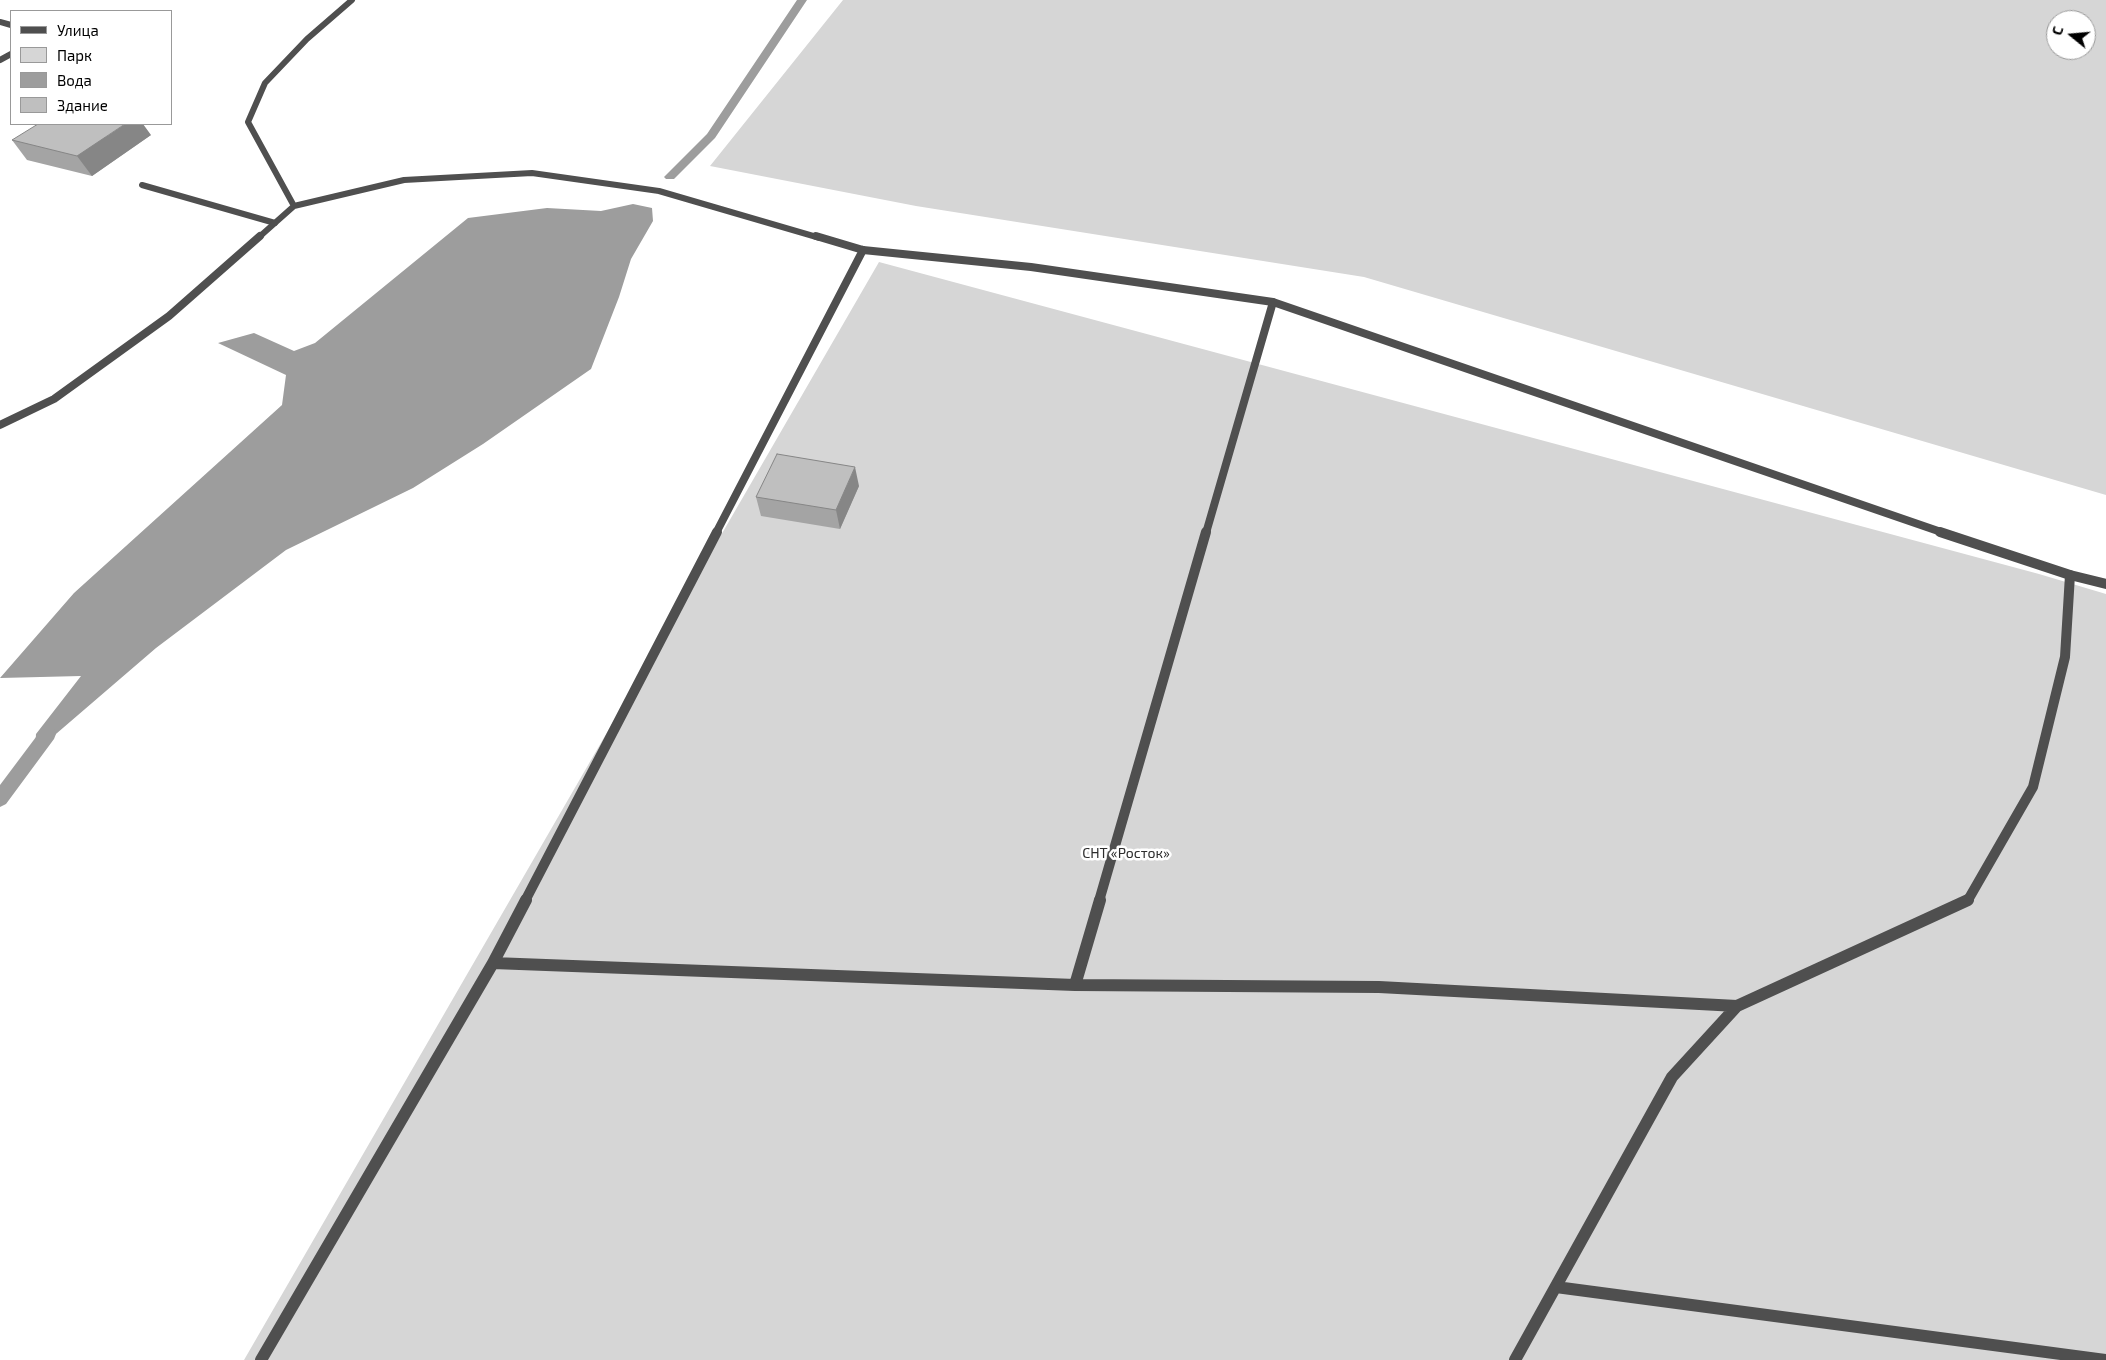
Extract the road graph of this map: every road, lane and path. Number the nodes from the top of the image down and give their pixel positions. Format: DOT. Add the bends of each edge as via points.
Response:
graph roads {
  1 [pos="352,0"];
  2 [pos="142,185"];
  3 [pos="294,206"];
  4 [pos="275,223"];
  5 [pos="863,250"];
  6 [pos="1273,302"];
  7 [pos="0,425"];
  8 [pos="2070,574"];
  9 [pos="2106,584"];
  10 [pos="492,963"];
  11 [pos="1075,985"];
  12 [pos="1738,1006"];
  13 [pos="1556,1287"];
  14 [pos="261,1360"];
  15 [pos="1515,1360"];
  16 [pos="2106,1360"];
  1 -- 3 [label="street" via="307,39 265,83 248,122"];
  2 -- 4 [label="street"];
  3 -- 4 [label="street"];
  3 -- 5 [label="street" via="404,180 532,172 659,192"];
  4 -- 7 [label="street" via="169,316 54,399"];
  5 -- 6 [label="street" via="1031,267"];
  5 -- 10 [label="street"];
  6 -- 8 [label="street" via="1851,502"];
  6 -- 11 [label="street"];
  8 -- 9 [label="street"];
  8 -- 12 [label="street" via="2064,657 2033,786 1968,900"];
  10 -- 11 [label="street"];
  10 -- 14 [label="street"];
  11 -- 12 [label="street" via="1379,987"];
  12 -- 13 [label="street" via="1672,1077"];
  13 -- 15 [label="street"];
  13 -- 16 [label="street"];
}
